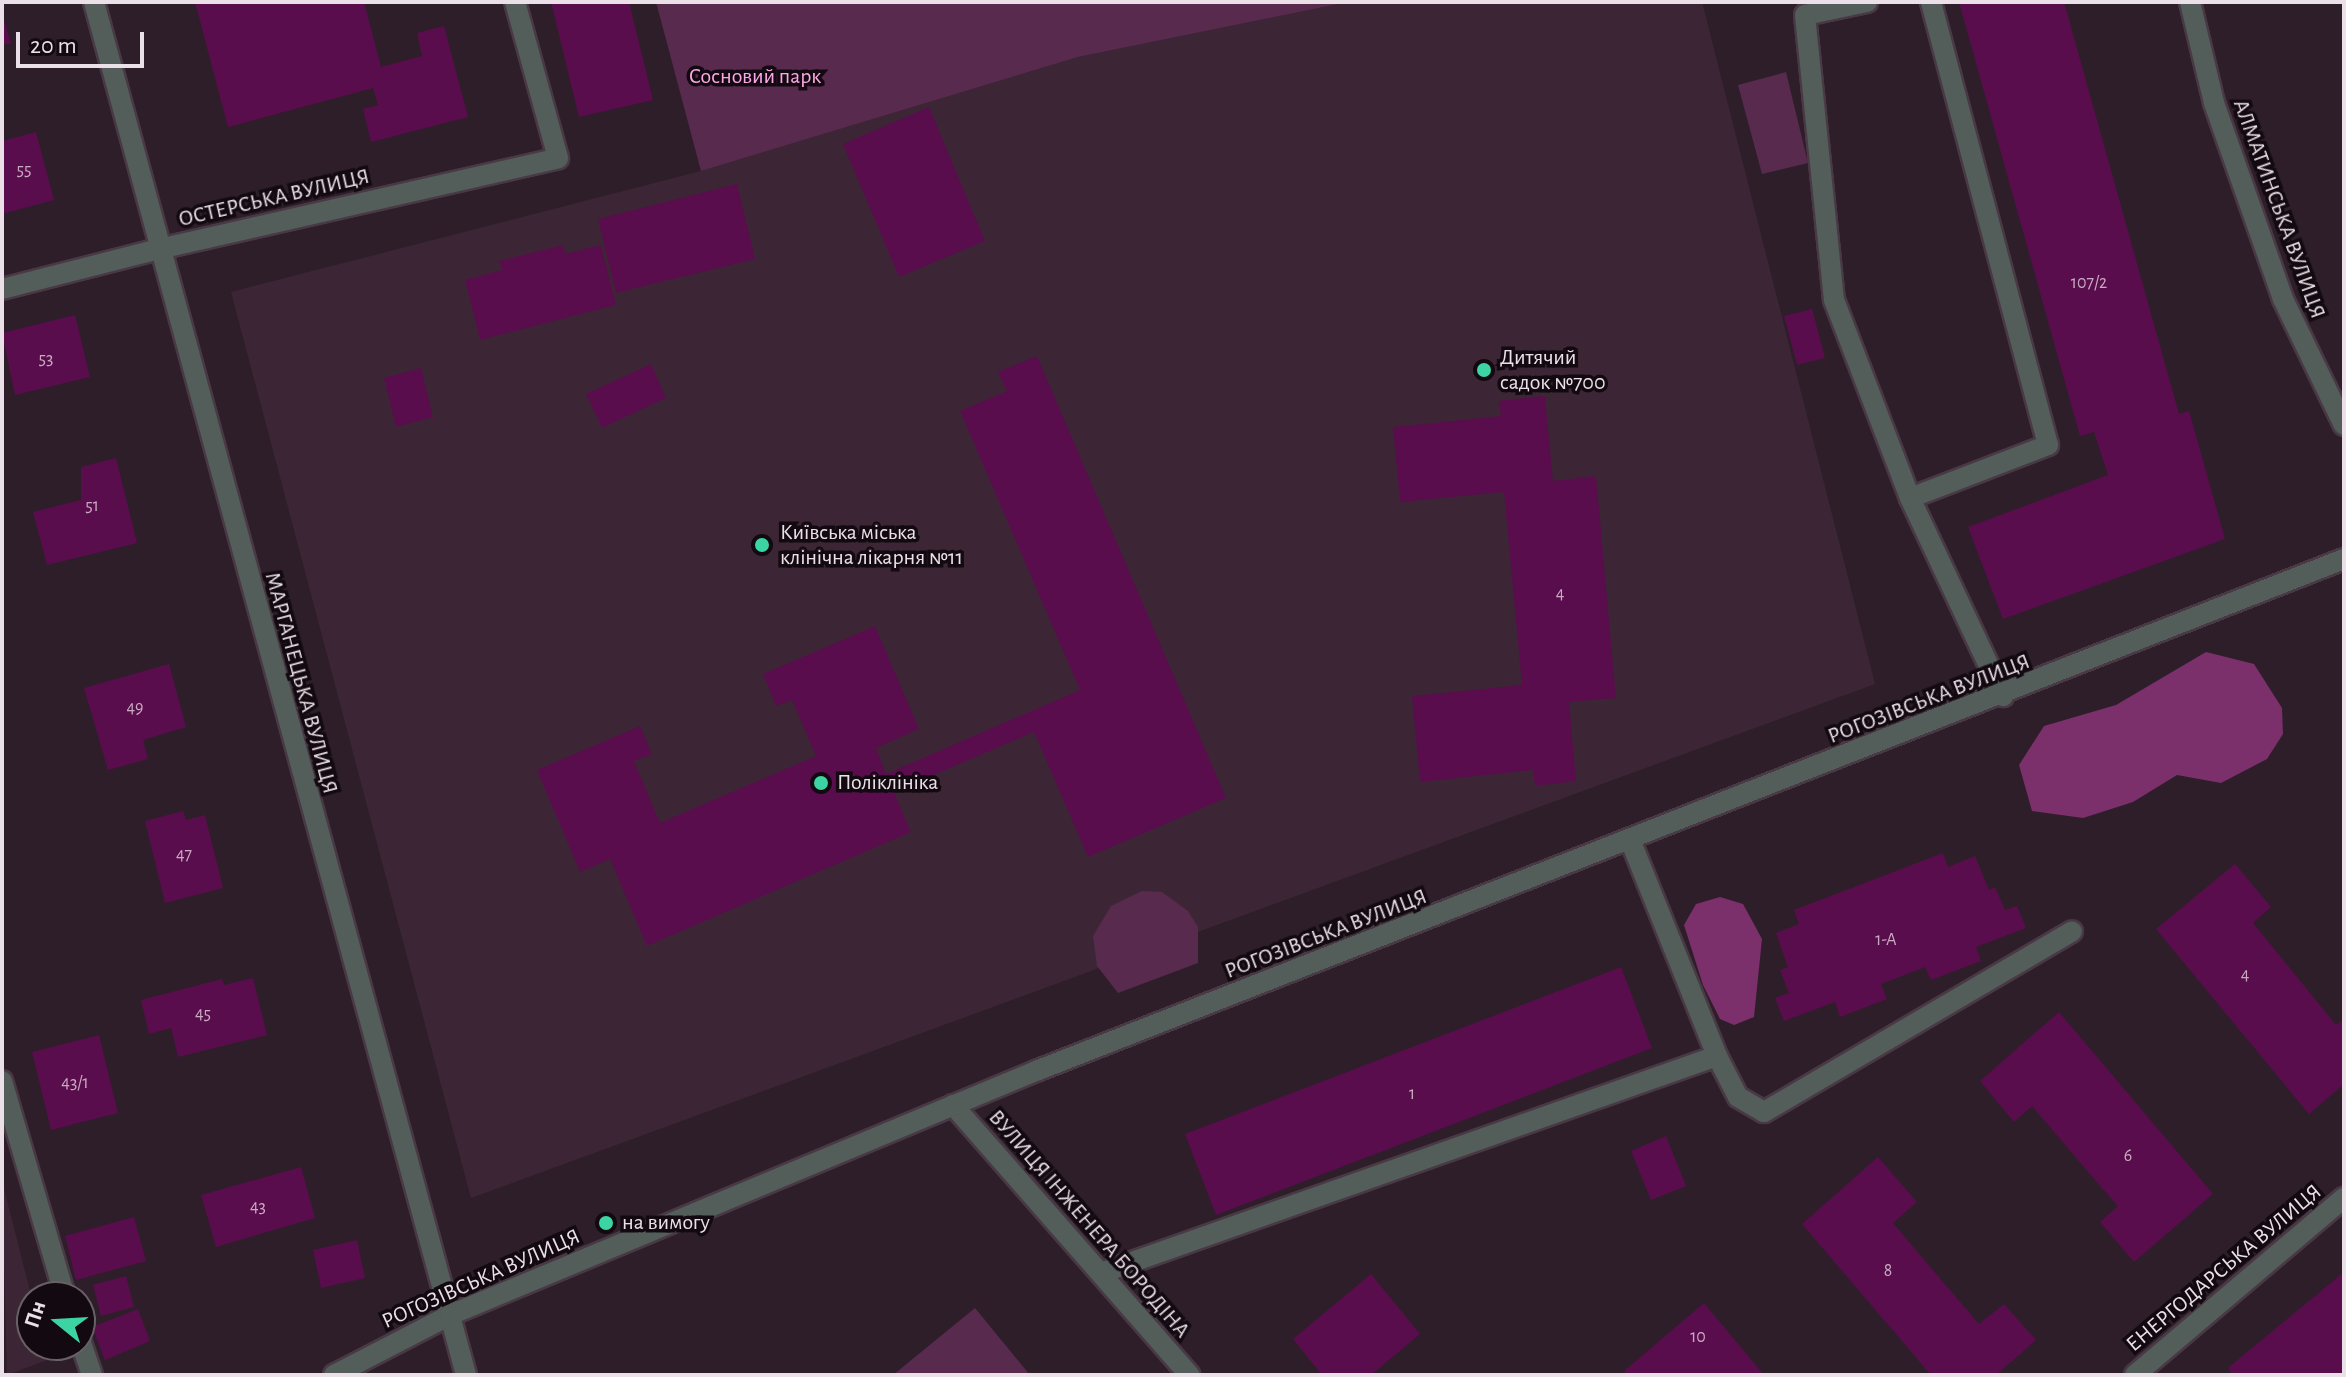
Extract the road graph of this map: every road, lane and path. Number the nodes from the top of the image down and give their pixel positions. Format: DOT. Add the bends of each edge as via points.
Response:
graph roads {
  1 [pos="94,2"];
  2 [pos="515,2"];
  3 [pos="1867,2"];
  4 [pos="1931,2"];
  5 [pos="2190,2"];
  6 [pos="159,249"];
  7 [pos="2,289"];
  8 [pos="2344,425"];
  9 [pos="1910,498"];
  10 [pos="2344,559"];
  11 [pos="2003,696"];
  12 [pos="1631,842"];
  13 [pos="2072,931"];
  14 [pos="1717,1056"];
  15 [pos="2,1081"];
  16 [pos="953,1105"];
  17 [pos="2344,1198"];
  18 [pos="1101,1273"];
  19 [pos="60,1281"];
  20 [pos="450,1315"];
  21 [pos="334,1375"];
  22 [pos="466,1375"];
  23 [pos="1189,1375"];
  24 [pos="2135,1375"];
  1 -- 6 [label="street, МАРГАНЕЦЬКА ВУЛИЦЯ"];
  2 -- 6 [label="street, ОСТЕРСЬКА ВУЛИЦЯ" via="558,158"];
  3 -- 9 [label="street" via="1805,15 1834,300"];
  4 -- 9 [label="street" via="2048,445"];
  5 -- 8 [label="street, АЛМАТИНСЬКА ВУЛИЦЯ" via="2214,103 2283,299"];
  6 -- 7 [label="street, ОСТЕРСЬКА ВУЛИЦЯ"];
  6 -- 20 [label="street, МАРГАНЕЦЬКА ВУЛИЦЯ"];
  9 -- 11 [label="street"];
  10 -- 11 [label="street, РОГОЗІВСЬКА ВУЛИЦЯ"];
  11 -- 12 [label="street, РОГОЗІВСЬКА ВУЛИЦЯ"];
  12 -- 14 [label="street"];
  12 -- 16 [label="street, РОГОЗІВСЬКА ВУЛИЦЯ"];
  13 -- 14 [label="street" via="1764,1112 1738,1097"];
  14 -- 18 [label="street"];
  15 -- 19 [label="street"];
  16 -- 18 [label="street, ВУЛИЦЯ ІНЖЕНЕРА БОРОДІНА"];
  16 -- 20 [label="street, РОГОЗІВСЬКА ВУЛИЦЯ"];
  17 -- 24 [label="street, ЕНЕРГОДАРСЬКА ВУЛИЦЯ"];
  18 -- 23 [label="street, ВУЛИЦЯ ІНЖЕНЕРА БОРОДІНА"];
  20 -- 21 [label="street, РОГОЗІВСЬКА ВУЛИЦЯ"];
  20 -- 22 [label="street, МАРГАНЕЦЬКА ВУЛИЦЯ"];
}
